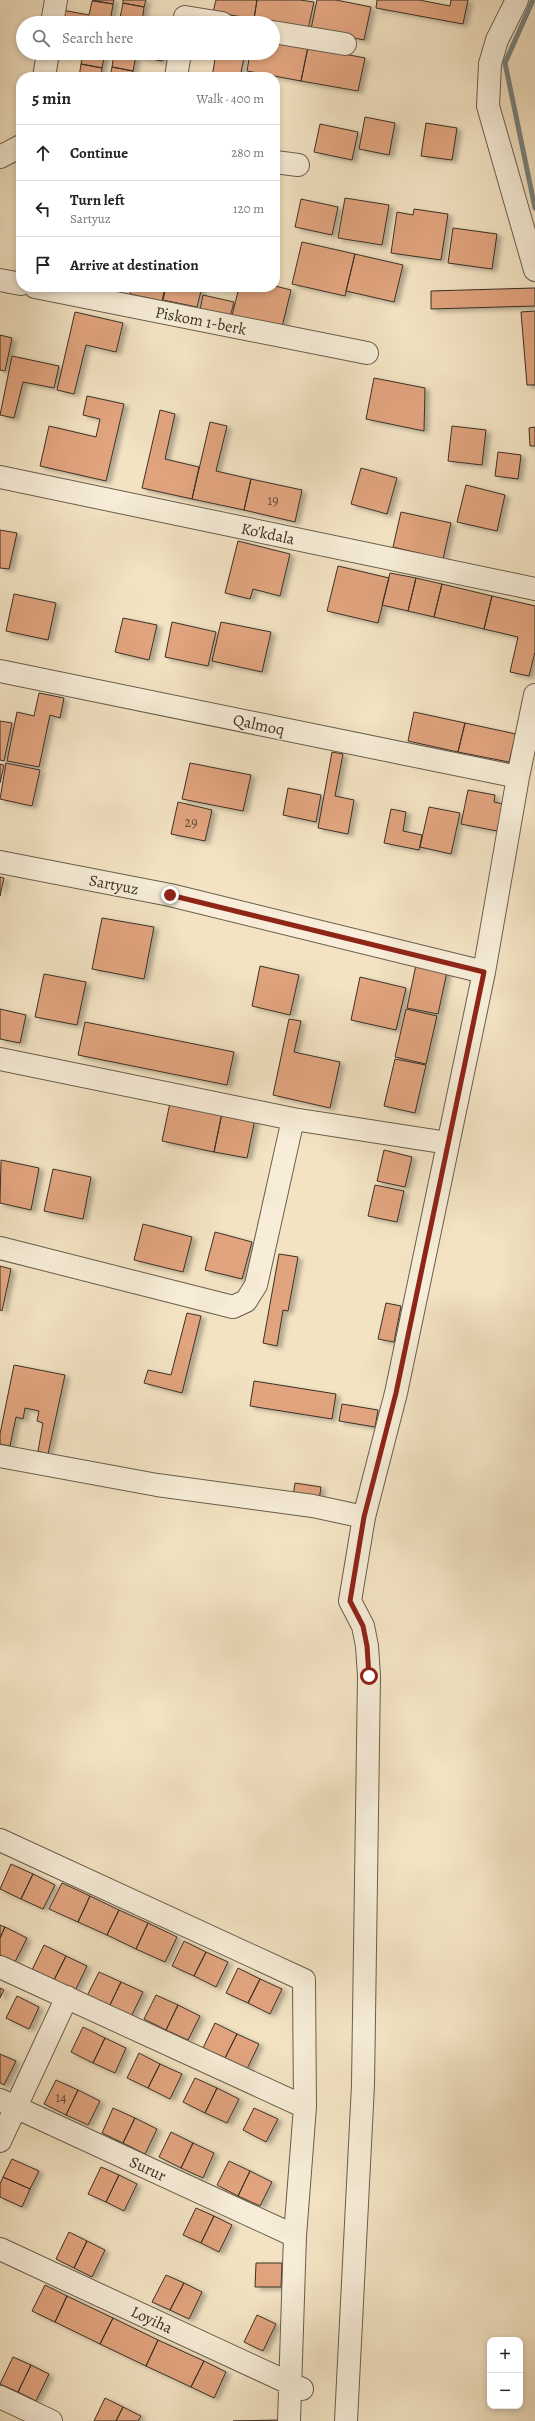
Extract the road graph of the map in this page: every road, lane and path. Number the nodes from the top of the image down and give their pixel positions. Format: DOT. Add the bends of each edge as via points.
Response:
graph roads {
  1 [pos="56,0"];
  2 [pos="517,0"];
  3 [pos="186,13"];
  4 [pos="53,16"];
  5 [pos="197,16"];
  6 [pos="280,33"];
  7 [pos="345,44"];
  8 [pos="47,60"];
  9 [pos="179,60"];
  10 [pos="45,72"];
  11 [pos="177,72"];
  12 [pos="16,149"];
  13 [pos="0,157"];
  14 [pos="280,163"];
  15 [pos="298,166"];
  16 [pos="535,270"];
  17 [pos="0,280"];
  18 [pos="16,283"];
  19 [pos="60,292"];
  20 [pos="367,353"];
  21 [pos="0,477"];
  22 [pos="535,589"];
  23 [pos="0,671"];
  24 [pos="535,695"];
  25 [pos="518,777"];
  26 [pos="0,862"];
  27 [pos="484,972"];
  28 [pos="0,1059"];
  29 [pos="293,1119"];
  30 [pos="448,1143"];
  31 [pos="0,1248"];
  32 [pos="0,1456"];
  33 [pos="364,1517"];
  34 [pos="0,1840"];
  35 [pos="0,1967"];
  36 [pos="67,1997"];
  37 [pos="8,2104"];
  38 [pos="304,2107"];
  39 [pos="0,2141"];
  40 [pos="295,2236"];
  41 [pos="0,2249"];
  42 [pos="298,2387"];
  43 [pos="0,2398"];
  44 [pos="51,2421"];
  45 [pos="289,2421"];
  46 [pos="346,2421"];
  1 -- 4 [label="street"];
  2 -- 16 [label="street" via="497,40 490,64 488,106"];
  3 -- 5 [label="street"];
  6 -- 7 [label="street"];
  8 -- 10 [label="street"];
  9 -- 11 [label="street"];
  12 -- 13 [label="street"];
  14 -- 15 [label="street"];
  17 -- 18 [label="street"];
  19 -- 20 [label="street, Piskom 1-berk"];
  21 -- 22 [label="street, Ko'kdala"];
  23 -- 25 [label="street, Qalmoq"];
  24 -- 25 [label="street"];
  25 -- 27 [label="street"];
  26 -- 27 [label="street, Sartyuz" via="170,895"];
  27 -- 30 [label="street"];
  28 -- 29 [label="street"];
  29 -- 30 [label="street"];
  29 -- 31 [label="street" via="256,1285 246,1300 233,1307"];
  30 -- 33 [label="street" via="396,1393"];
  32 -- 33 [label="street" via="157,1485 313,1506"];
  33 -- 46 [label="street" via="350,1601 363,1626 369,1676 363,2085"];
  34 -- 38 [label="street" via="304,1980"];
  35 -- 36 [label="street"];
  36 -- 37 [label="street"];
  36 -- 38 [label="street"];
  37 -- 39 [label="street"];
  37 -- 40 [label="street, Surur"];
  38 -- 40 [label="street"];
  40 -- 42 [label="street"];
  41 -- 42 [label="street, Loyiha"];
  42 -- 45 [label="street"];
  43 -- 44 [label="street"];
}
